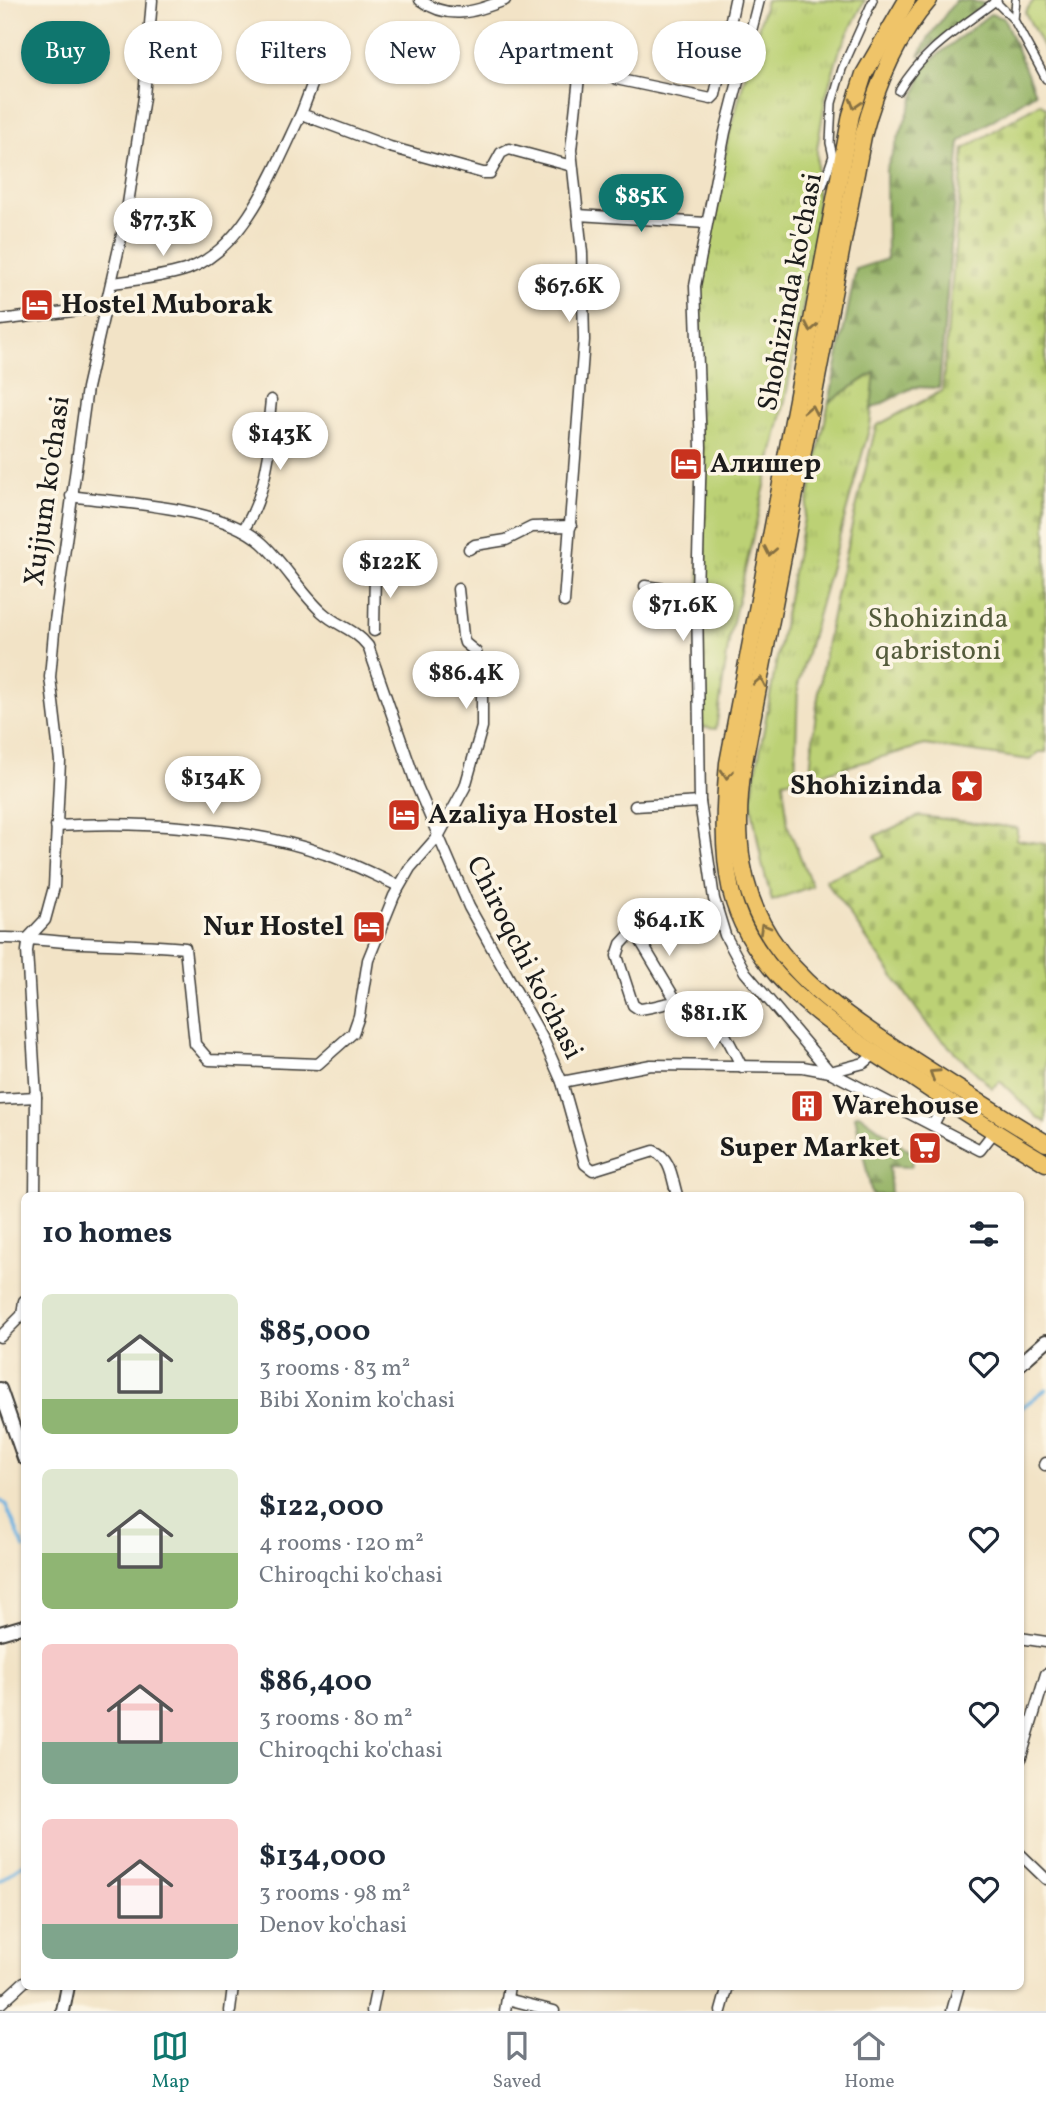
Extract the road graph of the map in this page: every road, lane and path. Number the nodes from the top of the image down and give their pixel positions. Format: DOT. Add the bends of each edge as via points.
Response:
graph roads {
  1 [pos="152,0"];
  2 [pos="420,0"];
  3 [pos="505,0"];
  4 [pos="735,0"];
  5 [pos="759,0"];
  6 [pos="873,0"];
  7 [pos="907,0"];
  8 [pos="929,0"];
  9 [pos="1016,0"];
  10 [pos="995,1"];
  11 [pos="1014,20"];
  12 [pos="1046,79"];
  13 [pos="577,84"];
  14 [pos="638,84"];
  15 [pos="312,85"];
  16 [pos="899,91"];
  17 [pos="301,114"];
  18 [pos="572,166"];
  19 [pos="822,185"];
  20 [pos="578,215"];
  21 [pos="706,223"];
  22 [pos="114,284"];
  23 [pos="105,307"];
  24 [pos="0,320"];
  25 [pos="271,400"];
  26 [pos="71,496"];
  27 [pos="570,526"];
  28 [pos="243,530"];
  29 [pos="468,550"];
  30 [pos="375,569"];
  31 [pos="645,586"];
  32 [pos="458,589"];
  33 [pos="697,594"];
  34 [pos="564,602"];
  35 [pos="374,631"];
  36 [pos="700,802"];
  37 [pos="635,806"];
  38 [pos="56,826"];
  39 [pos="439,835"];
  40 [pos="399,886"];
  41 [pos="29,937"];
  42 [pos="0,938"];
  43 [pos="677,1002"];
  44 [pos="875,1054"];
  45 [pos="742,1067"];
  46 [pos="830,1072"];
  47 [pos="562,1082"];
  48 [pos="36,1097"];
  49 [pos="0,1100"];
  50 [pos="946,1100"];
  51 [pos="933,1125"];
  52 [pos="994,1132"];
  53 [pos="1046,1143"];
  54 [pos="1046,1163"];
  55 [pos="35,1192"];
  56 [pos="676,1192"];
  57 [pos="21,1316"];
  58 [pos="0,1337"];
  59 [pos="1046,1341"];
  60 [pos="1024,1360"];
  61 [pos="0,1389"];
  62 [pos="21,1449"];
  63 [pos="21,1627"];
  64 [pos="0,1633"];
  65 [pos="1024,1639"];
  66 [pos="1046,1642"];
  67 [pos="1046,1674"];
  68 [pos="1024,1747"];
  69 [pos="1024,1858"];
  70 [pos="1046,1879"];
  71 [pos="21,1985"];
  72 [pos="67,1990"];
  73 [pos="232,1990"];
  74 [pos="376,1990"];
  75 [pos="508,1990"];
  76 [pos="727,1990"];
  77 [pos="958,1990"];
  78 [pos="507,1999"];
  79 [pos="0,2004"];
  80 [pos="63,2011"];
  81 [pos="229,2011"];
  82 [pos="372,2011"];
  83 [pos="505,2011"];
  84 [pos="554,2011"];
  85 [pos="721,2011"];
  86 [pos="952,2011"];
  1 -- 22 [label="street, Xujjum ko'chasi" via="144,97"];
  2 -- 3 [label="street" via="459,15"];
  4 -- 14 [label="street" via="711,99"];
  5 -- 21 [label="street"];
  6 -- 19 [label="street" via="832,103 833,156"];
  7 -- 44 [label="main road, Shohizinda ko'chasi, one-way" via="864,74 851,115 732,739 724,805 732,891 759,950 800,999"];
  53 -- 8 [label="main road, Shohizinda ko'chasi, one-way" via="864,1028 810,988 785,960 755,912 741,849 743,767 863,136 879,79"];
  9 -- 11 [label="street"];
  10 -- 11 [label="street"];
  10 -- 16 [label="street" via="927,53"];
  11 -- 12 [label="street"];
  13 -- 18 [label="street"];
  15 -- 17 [label="street"];
  17 -- 18 [label="street" via="390,147 483,173 490,173 501,153 509,149"];
  17 -- 22 [label="street" via="276,171 220,249 189,268"];
  18 -- 20 [label="street"];
  20 -- 21 [label="street"];
  20 -- 27 [label="street" via="584,340"];
  21 -- 33 [label="street" via="695,286 701,447"];
  22 -- 23 [label="street, Xujjum ko'chasi"];
  23 -- 24 [label="street"];
  23 -- 26 [label="street, Xujjum ko'chasi"];
  25 -- 28 [label="street" via="268,429 273,430 264,477 256,511"];
  26 -- 28 [label="street, Chiroqchi ko'chasi" via="206,517"];
  26 -- 38 [label="street, Xujjum ko'chasi" via="50,677 60,761"];
  27 -- 29 [label="street" via="532,527"];
  27 -- 34 [label="street"];
  28 -- 39 [label="street, Chiroqchi ko'chasi" via="262,543 320,611 358,633 368,646"];
  30 -- 35 [label="street"];
  31 -- 33 [label="street"];
  32 -- 39 [label="street" via="463,636 476,652 482,681 482,727 465,787"];
  33 -- 36 [label="street"];
  36 -- 37 [label="street"];
  36 -- 46 [label="street" via="714,899 725,935 745,972"];
  38 -- 40 [label="street" via="150,826 243,835 324,853"];
  38 -- 41 [label="street, Xujjum ko'chasi" via="54,887 45,920"];
  39 -- 40 [label="street"];
  39 -- 47 [label="street, Chiroqchi ko'chasi" via="469,907"];
  40 -- 41 [label="street" via="368,960 353,1033 318,1063 209,1060 195,1044 185,948"];
  41 -- 42 [label="street"];
  41 -- 48 [label="street" via="27,978"];
  43 -- 43 [label="street" via="670,990 635,930 621,944 617,956 629,998 639,1009"];
  43 -- 45 [label="street" via="695,1004 708,1012"];
  44 -- 46 [label="street, Chiroqchi ko'chasi" via="864,1063"];
  44 -- 50 [label="main road, Shohizinda ko'chasi"];
  45 -- 46 [label="street, Chiroqchi ko'chasi"];
  45 -- 47 [label="street, Chiroqchi ko'chasi" via="651,1066"];
  46 -- 51 [label="street"];
  47 -- 56 [label="street" via="589,1169 654,1151 668,1164"];
  48 -- 49 [label="street"];
  48 -- 55 [label="street"];
  50 -- 51 [label="street"];
  50 -- 52 [label="main road, Shohizinda ko'chasi"];
  51 -- 52 [label="street" via="980,1150"];
  52 -- 54 [label="main road, Shohizinda ko'chasi"];
  57 -- 58 [label="street"];
  59 -- 60 [label="street"];
  61 -- 62 [label="street"];
  63 -- 64 [label="street"];
  65 -- 66 [label="street"];
  67 -- 68 [label="street"];
  69 -- 70 [label="street"];
  71 -- 79 [label="street"];
  72 -- 80 [label="street"];
  73 -- 81 [label="street"];
  74 -- 82 [label="street"];
  75 -- 78 [label="street"];
  76 -- 85 [label="street"];
  77 -- 86 [label="street"];
  78 -- 83 [label="street"];
  78 -- 84 [label="street"];
}
